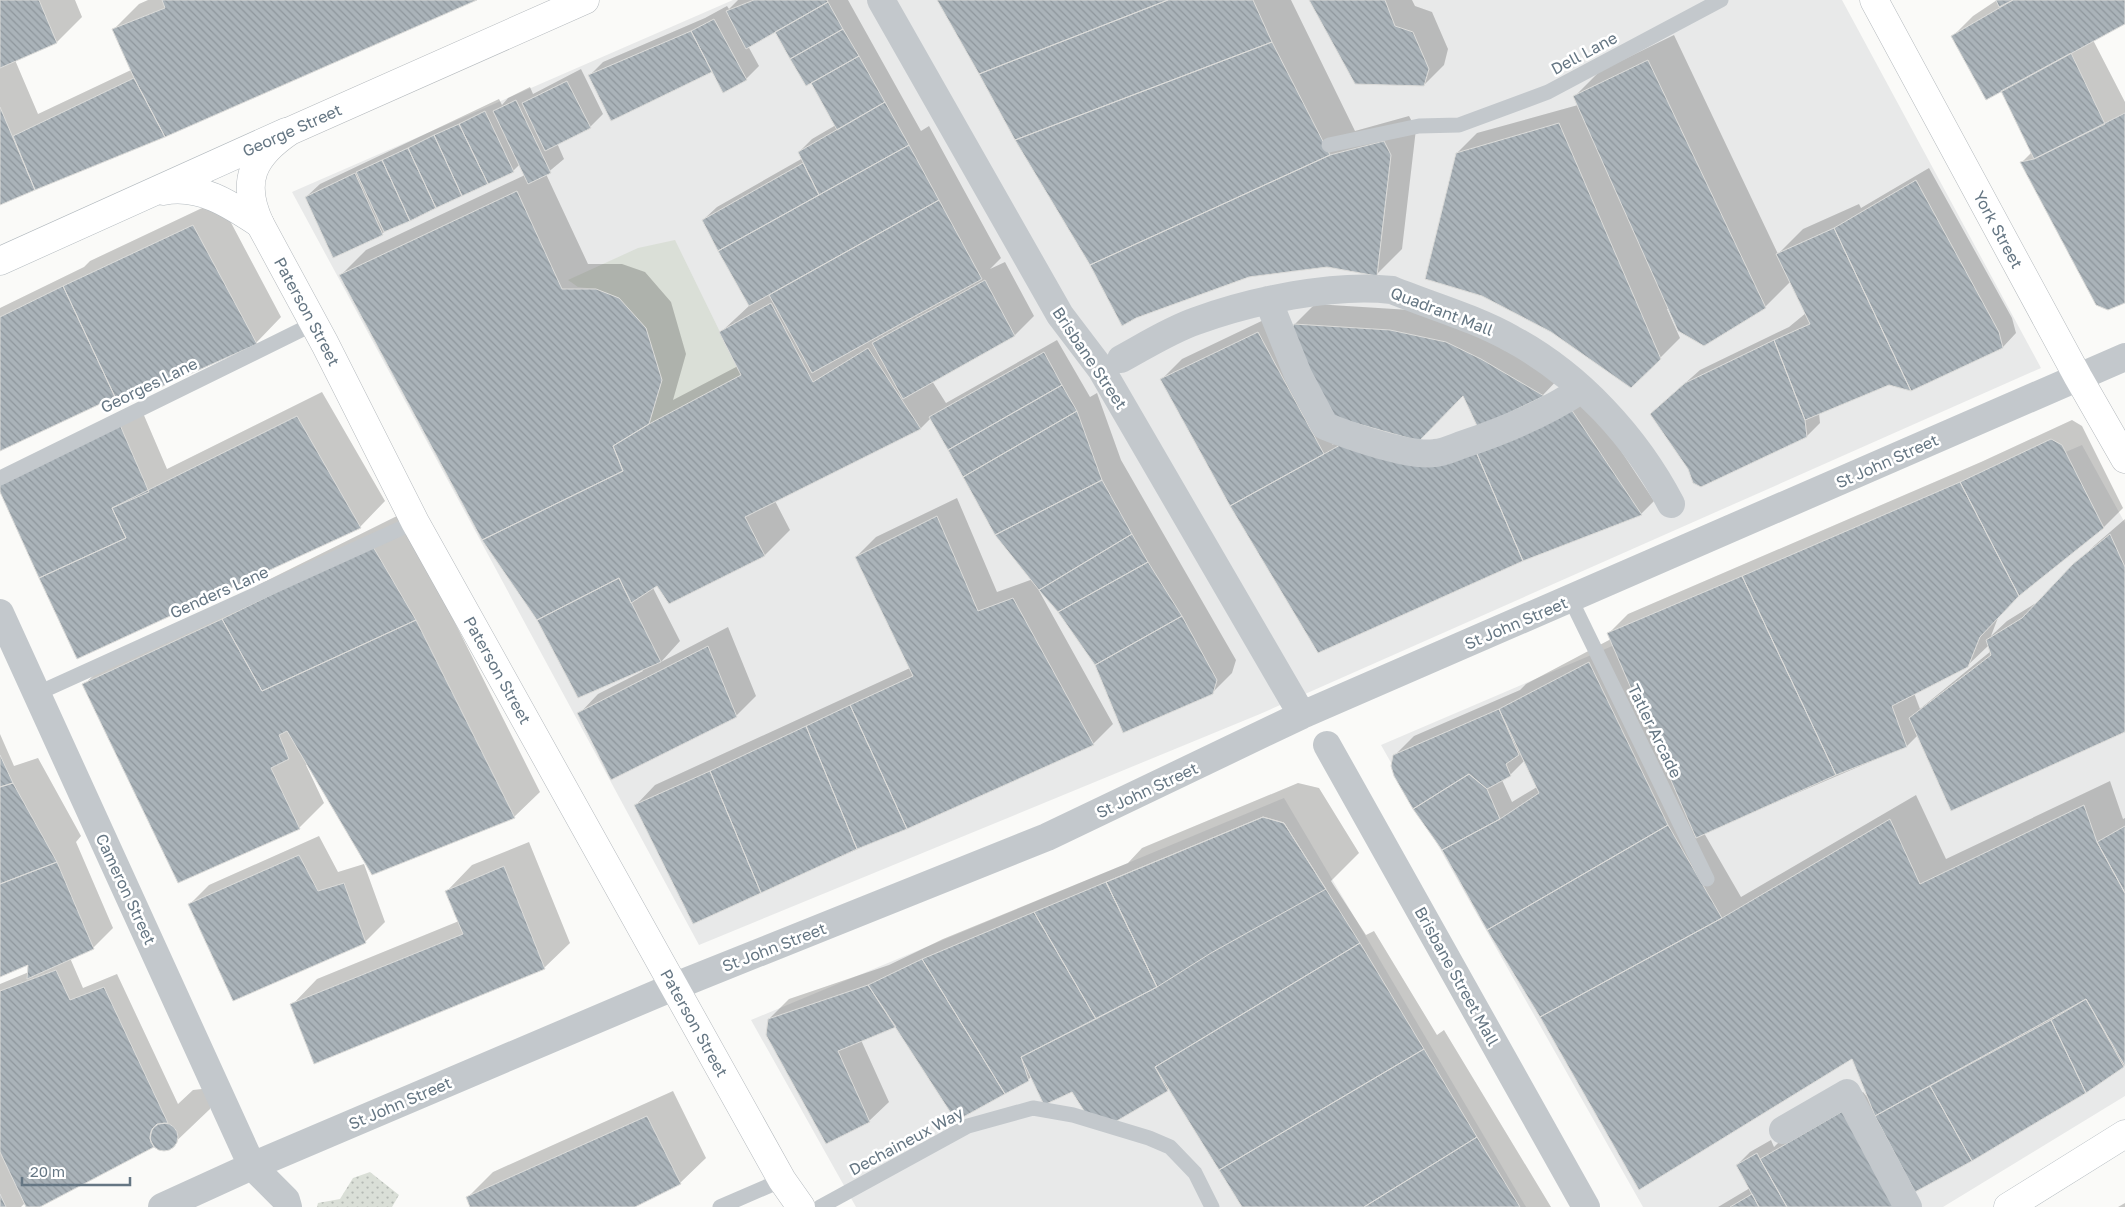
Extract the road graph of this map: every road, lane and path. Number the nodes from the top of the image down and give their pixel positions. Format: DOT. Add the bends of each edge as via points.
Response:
graph roads {
  1 [pos="585,0"];
  2 [pos="881,0"];
  3 [pos="1721,0"];
  4 [pos="1874,0"];
  5 [pos="290,130"];
  6 [pos="1329,145"];
  7 [pos="150,193"];
  8 [pos="260,224"];
  9 [pos="0,261"];
  10 [pos="1268,300"];
  11 [pos="313,324"];
  12 [pos="2125,357"];
  13 [pos="1121,359"];
  14 [pos="2078,377"];
  15 [pos="1582,389"];
  16 [pos="2125,459"];
  17 [pos="0,478"];
  18 [pos="1671,504"];
  19 [pos="415,522"];
  20 [pos="1571,600"];
  21 [pos="0,613"];
  22 [pos="36,694"];
  23 [pos="1302,715"];
  24 [pos="1327,745"];
  25 [pos="1707,878"];
  26 [pos="673,987"];
  27 [pos="1783,1130"];
  28 [pos="2125,1134"];
  29 [pos="252,1166"];
  30 [pos="782,1180"];
  31 [pos="162,1207"];
  32 [pos="288,1207"];
  33 [pos="720,1207"];
  34 [pos="801,1207"];
  35 [pos="820,1207"];
  36 [pos="1212,1207"];
  37 [pos="1586,1207"];
  38 [pos="1908,1207"];
  39 [pos="2008,1207"];
  1 -- 5 [label="main road, George Street"];
  2 -- 23 [label="street, Brisbane Street" via="1060,315 1101,369"];
  3 -- 6 [label="lane, Dell Lane" via="1548,92 1459,125 1419,126"];
  4 -- 14 [label="main road, York Street"];
  5 -- 7 [label="main road, George Street"];
  5 -- 8 [label="main road, Paterson Street" via="260,155 253,169 250,195"];
  7 -- 8 [label="main road" via="174,189 206,194 233,206"];
  7 -- 9 [label="main road, George Street"];
  8 -- 11 [label="main road, Paterson Street"];
  10 -- 13 [label="street, Quadrant Mall" via="1195,321"];
  10 -- 15 [label="street, Quadrant Mall" via="1371,288 1392,290 1512,339"];
  10 -- 15 [label="street" via="1298,375 1325,426 1348,435 1408,451 1435,454 1497,433 1556,407"];
  11 -- 17 [label="lane, Georges Lane"];
  11 -- 19 [label="main road, Paterson Street"];
  12 -- 14 [label="street, St John Street"];
  14 -- 16 [label="main road, York Street"];
  14 -- 20 [label="street, St John Street"];
  15 -- 18 [label="street, Quadrant Mall" via="1631,441"];
  19 -- 22 [label="lane, Genders Lane"];
  19 -- 26 [label="main road, Paterson Street"];
  20 -- 23 [label="street, St John Street"];
  20 -- 25 [label="lane, Tatler Arcade"];
  21 -- 22 [label="street, Cameron Street"];
  22 -- 29 [label="street, Cameron Street"];
  23 -- 26 [label="street, St John Street" via="1047,837"];
  24 -- 37 [label="street, Brisbane Street Mall"];
  26 -- 29 [label="street, St John Street"];
  26 -- 30 [label="main road, Paterson Street"];
  27 -- 38 [label="street" via="1848,1093"];
  28 -- 39 [label="main road"];
  29 -- 31 [label="street, St John Street"];
  29 -- 32 [label="street" via="286,1200"];
  30 -- 33 [label="lane"];
  30 -- 34 [label="main road, Paterson Street"];
  35 -- 36 [label="lane, Dechaineux Way" via="968,1126 1034,1108 1073,1115 1170,1147 1195,1173"];
}
